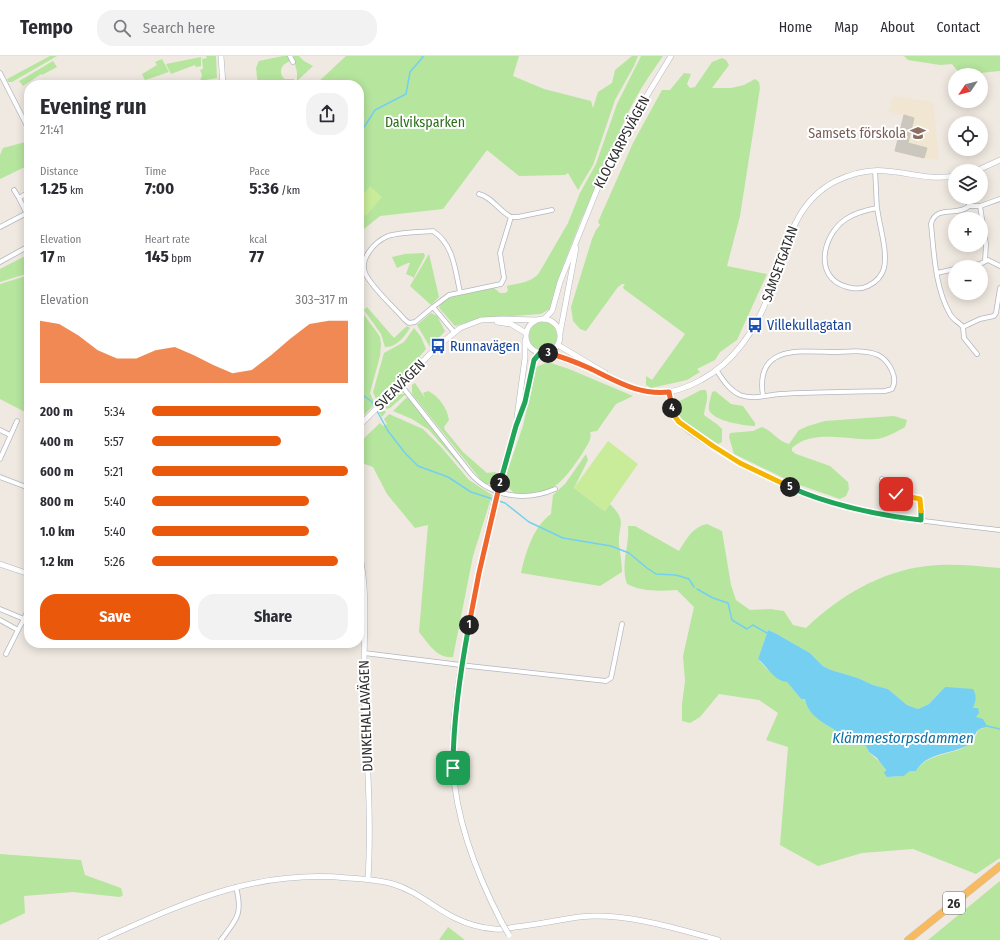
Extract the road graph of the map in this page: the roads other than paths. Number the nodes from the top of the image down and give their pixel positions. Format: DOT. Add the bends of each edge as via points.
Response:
graph roads {
  1 [pos="221,56"];
  2 [pos="290,56"];
  3 [pos="671,56"];
  4 [pos="293,62"];
  5 [pos="0,73"];
  6 [pos="223,80"];
  7 [pos="24,120"];
  8 [pos="1000,160"];
  9 [pos="988,166"];
  10 [pos="875,171"];
  11 [pos="948,176"];
  12 [pos="14,190"];
  13 [pos="479,194"];
  14 [pos="24,195"];
  15 [pos="19,198"];
  16 [pos="1000,199"];
  17 [pos="969,206"];
  18 [pos="980,206"];
  19 [pos="24,208"];
  20 [pos="877,208"];
  21 [pos="552,210"];
  22 [pos="511,217"];
  23 [pos="24,218"];
  24 [pos="0,227"];
  25 [pos="579,232"];
  26 [pos="24,249"];
  27 [pos="985,260"];
  28 [pos="988,261"];
  29 [pos="0,262"];
  30 [pos="1000,266"];
  31 [pos="948,271"];
  32 [pos="937,273"];
  33 [pos="1000,288"];
  34 [pos="460,292"];
  35 [pos="433,307"];
  36 [pos="544,318"];
  37 [pos="536,320"];
  38 [pos="963,327"];
  39 [pos="460,328"];
  40 [pos="454,332"];
  41 [pos="560,334"];
  42 [pos="526,336"];
  43 [pos="558,345"];
  44 [pos="540,353"];
  45 [pos="547,353"];
  46 [pos="977,354"];
  47 [pos="717,371"];
  48 [pos="401,385"];
  49 [pos="624,385"];
  50 [pos="669,392"];
  51 [pos="763,396"];
  52 [pos="17,421"];
  53 [pos="364,422"];
  54 [pos="516,426"];
  55 [pos="0,430"];
  56 [pos="10,435"];
  57 [pos="0,459"];
  58 [pos="0,477"];
  59 [pos="882,479"];
  60 [pos="24,486"];
  61 [pos="555,489"];
  62 [pos="921,520"];
  63 [pos="1000,530"];
  64 [pos="0,564"];
  65 [pos="24,572"];
  66 [pos="364,592"];
  67 [pos="0,609"];
  68 [pos="24,619"];
  69 [pos="0,620"];
  70 [pos="622,624"];
  71 [pos="18,630"];
  72 [pos="364,648"];
  73 [pos="364,648"];
  74 [pos="364,653"];
  75 [pos="6,654"];
  76 [pos="1000,866"];
  77 [pos="1000,871"];
  78 [pos="368,879"];
  79 [pos="236,887"];
  80 [pos="510,938"];
  81 [pos="101,940"];
  82 [pos="221,940"];
  83 [pos="718,940"];
  84 [pos="908,940"];
  85 [pos="913,940"];
  1 -- 6 [label="street"];
  2 -- 4 [label="street"];
  3 -- 25 [label="street, KLOCKARPSVÄGEN" via="642,102 598,187"];
  5 -- 7 [label="street"];
  8 -- 9 [label="street"];
  10 -- 11 [label="street, SAMSETGATAN" via="926,178"];
  10 -- 20 [label="street"];
  10 -- 47 [label="street, SAMSETGATAN" via="857,173 838,180 808,202 790,233 768,298 754,325 738,349"];
  12 -- 15 [label="street"];
  13 -- 22 [label="street" via="486,196"];
  14 -- 15 [label="street"];
  15 -- 19 [label="street"];
  16 -- 18 [label="street"];
  17 -- 18 [label="street"];
  17 -- 32 [label="street" via="963,210 942,212 932,219"];
  18 -- 27 [label="street" via="986,244"];
  20 -- 20 [label="street" via="884,256 883,270 879,278 869,285 855,288 845,286 833,279 826,266 824,255 827,244 834,231 845,220"];
  21 -- 22 [label="street"];
  22 -- 34 [label="street" via="500,253 503,281 501,284"];
  23 -- 24 [label="street"];
  25 -- 36 [label="street" via="560,282 552,312"];
  25 -- 41 [label="street"];
  26 -- 29 [label="street"];
  28 -- 30 [label="street"];
  31 -- 32 [label="street"];
  32 -- 38 [label="street" via="945,304 952,318"];
  33 -- 38 [label="street" via="994,316"];
  34 -- 35 [label="street" via="444,297"];
  34 -- 35 [label="street" via="452,255 434,231 388,236 369,251 364,267 367,277 405,320 409,323 415,322"];
  35 -- 40 [label="street"];
  36 -- 37 [label="street"];
  36 -- 41 [label="street" via="555,323"];
  37 -- 39 [label="street" via="481,320"];
  37 -- 42 [label="street" via="529,325"];
  38 -- 46 [label="street" via="964,338"];
  39 -- 40 [label="street, SVEAVÄGEN"];
  39 -- 42 [label="street" via="501,322 511,324"];
  40 -- 48 [label="street, SVEAVÄGEN"];
  41 -- 43 [label="street"];
  42 -- 44 [label="street" via="530,347"];
  42 -- 54 [label="street"];
  43 -- 45 [label="street"];
  43 -- 49 [label="street"];
  44 -- 45 [label="street"];
  44 -- 54 [label="street" via="534,360 525,402"];
  45 -- 49 [label="street" via="590,368"];
  47 -- 50 [label="street, SAMSETGATAN" via="690,386"];
  47 -- 51 [label="street" via="735,392 746,397"];
  48 -- 53 [label="street, SVEAVÄGEN"];
  48 -- 61 [label="street" via="484,487 525,496"];
  49 -- 50 [label="street, SAMSETGATAN" via="649,392"];
  50 -- 62 [label="street" via="673,414 679,422 713,446 766,476 824,500 896,517"];
  51 -- 51 [label="street" via="762,382 766,368 775,358 786,352 874,353 885,360 892,370 894,386 890,390"];
  52 -- 56 [label="street"];
  54 -- 80 [label="street, bridge" via="493,507 460,671 455,710 453,768 459,808 470,849 488,895"];
  55 -- 56 [label="street"];
  56 -- 57 [label="street"];
  58 -- 60 [label="street"];
  59 -- 62 [label="street" via="889,491 920,499"];
  62 -- 63 [label="street"];
  64 -- 65 [label="street"];
  66 -- 72 [label="street, DUNKEHALLAVÄGEN"];
  67 -- 68 [label="street"];
  68 -- 71 [label="street"];
  69 -- 71 [label="street"];
  70 -- 74 [label="street, bridge" via="612,678 606,681"];
  71 -- 75 [label="street"];
  73 -- 74 [label="street, DUNKEHALLAVÄGEN"];
  74 -- 78 [label="street, DUNKEHALLAVÄGEN"];
  76 -- 84 [label="highway, 26"];
  77 -- 85 [label="highway, 26"];
  78 -- 79 [label="street" via="305,877"];
  78 -- 83 [label="street" via="403,887 455,918 497,930 599,916 659,924"];
  79 -- 81 [label="street" via="189,901"];
  79 -- 82 [label="street" via="240,910"];
}
